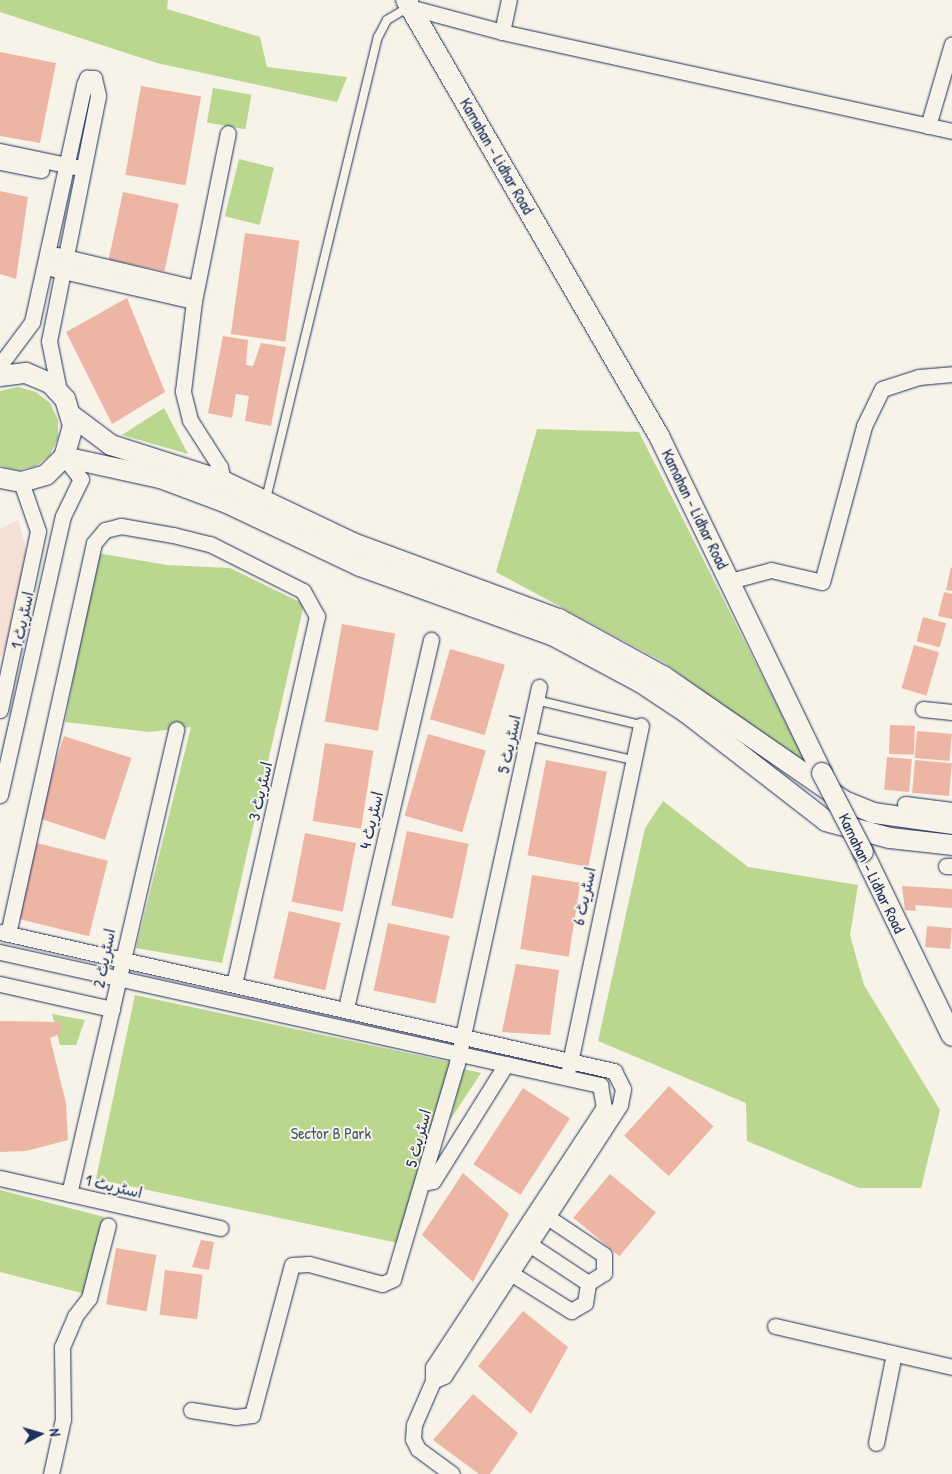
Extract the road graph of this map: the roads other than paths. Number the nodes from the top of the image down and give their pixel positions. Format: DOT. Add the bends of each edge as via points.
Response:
graph roads {
  1 [pos="509,0"];
  2 [pos="408,3"];
  3 [pos="502,32"];
  4 [pos="952,44"];
  5 [pos="928,126"];
  6 [pos="952,131"];
  7 [pos="228,133"];
  8 [pos="0,151"];
  9 [pos="0,162"];
  10 [pos="67,171"];
  11 [pos="82,178"];
  12 [pos="47,260"];
  13 [pos="64,264"];
  14 [pos="195,294"];
  15 [pos="0,365"];
  16 [pos="952,374"];
  17 [pos="0,376"];
  18 [pos="59,391"];
  19 [pos="71,415"];
  20 [pos="64,457"];
  21 [pos="0,478"];
  22 [pos="223,481"];
  23 [pos="21,482"];
  24 [pos="266,501"];
  25 [pos="730,581"];
  26 [pos="487,600"];
  27 [pos="431,640"];
  28 [pos="537,694"];
  29 [pos="951,707"];
  30 [pos="923,708"];
  31 [pos="0,710"];
  32 [pos="641,725"];
  33 [pos="176,730"];
  34 [pos="528,736"];
  35 [pos="633,760"];
  36 [pos="0,794"];
  37 [pos="905,804"];
  38 [pos="952,810"];
  39 [pos="952,824"];
  40 [pos="952,845"];
  41 [pos="4,933"];
  42 [pos="0,952"];
  43 [pos="120,957"];
  44 [pos="116,977"];
  45 [pos="234,982"];
  46 [pos="0,984"];
  47 [pos="346,1008"];
  48 [pos="112,1010"];
  49 [pos="463,1036"];
  50 [pos="952,1036"];
  51 [pos="460,1052"];
  52 [pos="572,1058"];
  53 [pos="506,1064"];
  54 [pos="566,1076"];
  55 [pos="622,1083"];
  56 [pos="603,1089"];
  57 [pos="0,1178"];
  58 [pos="424,1183"];
  59 [pos="69,1194"];
  60 [pos="549,1218"];
  61 [pos="108,1225"];
  62 [pos="220,1228"];
  63 [pos="525,1241"];
  64 [pos="512,1274"];
  65 [pos="588,1283"];
  66 [pos="775,1326"];
  67 [pos="894,1354"];
  68 [pos="952,1368"];
  69 [pos="433,1381"];
  70 [pos="191,1410"];
  71 [pos="876,1443"];
  72 [pos="51,1474"];
  73 [pos="452,1474"];
  1 -- 3 [label="street"];
  2 -- 3 [label="street"];
  2 -- 24 [label="lane" via="387,20 378,37"];
  2 -- 25 [label="street, Kamahan - Lidhar Road" via="659,436"];
  3 -- 5 [label="street"];
  4 -- 5 [label="street"];
  5 -- 6 [label="street"];
  7 -- 14 [label="street"];
  8 -- 10 [label="street"];
  9 -- 10 [label="street"];
  10 -- 11 [label="street" via="81,170"];
  10 -- 11 [label="street" via="84,85 87,78 94,78 98,96"];
  10 -- 12 [label="street"];
  11 -- 13 [label="street"];
  12 -- 13 [label="street"];
  12 -- 15 [label="street" via="32,322"];
  13 -- 14 [label="street"];
  13 -- 18 [label="street" via="49,342"];
  14 -- 22 [label="street" via="183,392 190,420 220,467"];
  16 -- 25 [label="street" via="919,377 882,389 864,426 822,582 771,570"];
  17 -- 18 [label="street" via="26,373"];
  18 -- 19 [label="street"];
  19 -- 20 [label="street" via="72,437"];
  19 -- 22 [label="street" via="111,445"];
  20 -- 23 [label="street" via="46,475"];
  20 -- 26 [label="street" via="160,478 227,504 360,566"];
  20 -- 36 [label="street, اسٹریٹ 1" via="81,479 63,516"];
  21 -- 23 [label="street"];
  22 -- 24 [label="street"];
  23 -- 31 [label="street, اسٹریٹ 1" via="38,532"];
  24 -- 26 [label="street" via="353,543"];
  25 -- 50 [label="street, Kamahan - Lidhar Road, bridge"];
  26 -- 39 [label="street" via="544,612 663,676 844,801 874,813"];
  26 -- 40 [label="street" via="640,682 826,821 890,838"];
  27 -- 47 [label="street, اسٹریٹ 4"];
  28 -- 32 [label="lane"];
  28 -- 34 [label="street, اسٹریٹ 5"];
  29 -- 30 [label="street"];
  32 -- 35 [label="street, اسٹریٹ 6"];
  33 -- 43 [label="street, اسٹریٹ 2"];
  34 -- 35 [label="lane"];
  34 -- 49 [label="street, اسٹریٹ 5"];
  35 -- 52 [label="street, اسٹریٹ 6" via="600,902"];
  37 -- 38 [label="street"];
  41 -- 43 [label="street"];
  41 -- 45 [label="street, اسٹریٹ 3" via="90,555 98,536 121,526 210,544 303,591 315,606 317,616"];
  42 -- 44 [label="street"];
  43 -- 44 [label="street, اسٹریٹ 2"];
  43 -- 45 [label="street"];
  44 -- 48 [label="street, اسٹریٹ 2"];
  44 -- 51 [label="street"];
  45 -- 47 [label="street"];
  46 -- 48 [label="street"];
  47 -- 49 [label="street"];
  48 -- 59 [label="street, اسٹریٹ 2"];
  49 -- 51 [label="street, اسٹریٹ 5"];
  49 -- 52 [label="street"];
  51 -- 53 [label="street"];
  51 -- 58 [label="street, اسٹریٹ 5"];
  52 -- 54 [label="street, اسٹریٹ 6"];
  52 -- 55 [label="street" via="614,1071"];
  53 -- 54 [label="street"];
  53 -- 58 [label="street" via="433,1181"];
  54 -- 56 [label="street" via="589,1080"];
  55 -- 56 [label="street"];
  55 -- 60 [label="street" via="620,1104"];
  56 -- 63 [label="street" via="604,1107"];
  57 -- 59 [label="street, اسٹریٹ 1"];
  58 -- 70 [label="street, اسٹریٹ 5" via="389,1283 309,1264 292,1265 252,1414 236,1417"];
  59 -- 62 [label="street, اسٹریٹ 1"];
  60 -- 63 [label="street"];
  60 -- 65 [label="street" via="604,1255 604,1273"];
  61 -- 72 [label="street" via="89,1298 75,1316 62,1347 62,1419"];
  63 -- 64 [label="street"];
  63 -- 65 [label="street"];
  63 -- 69 [label="street" via="433,1367"];
  64 -- 65 [label="street" via="571,1311 585,1302"];
  64 -- 69 [label="street" via="444,1376"];
  66 -- 67 [label="street"];
  67 -- 68 [label="street"];
  67 -- 71 [label="street"];
  69 -- 73 [label="street" via="414,1425 414,1439 418,1449"];
}
